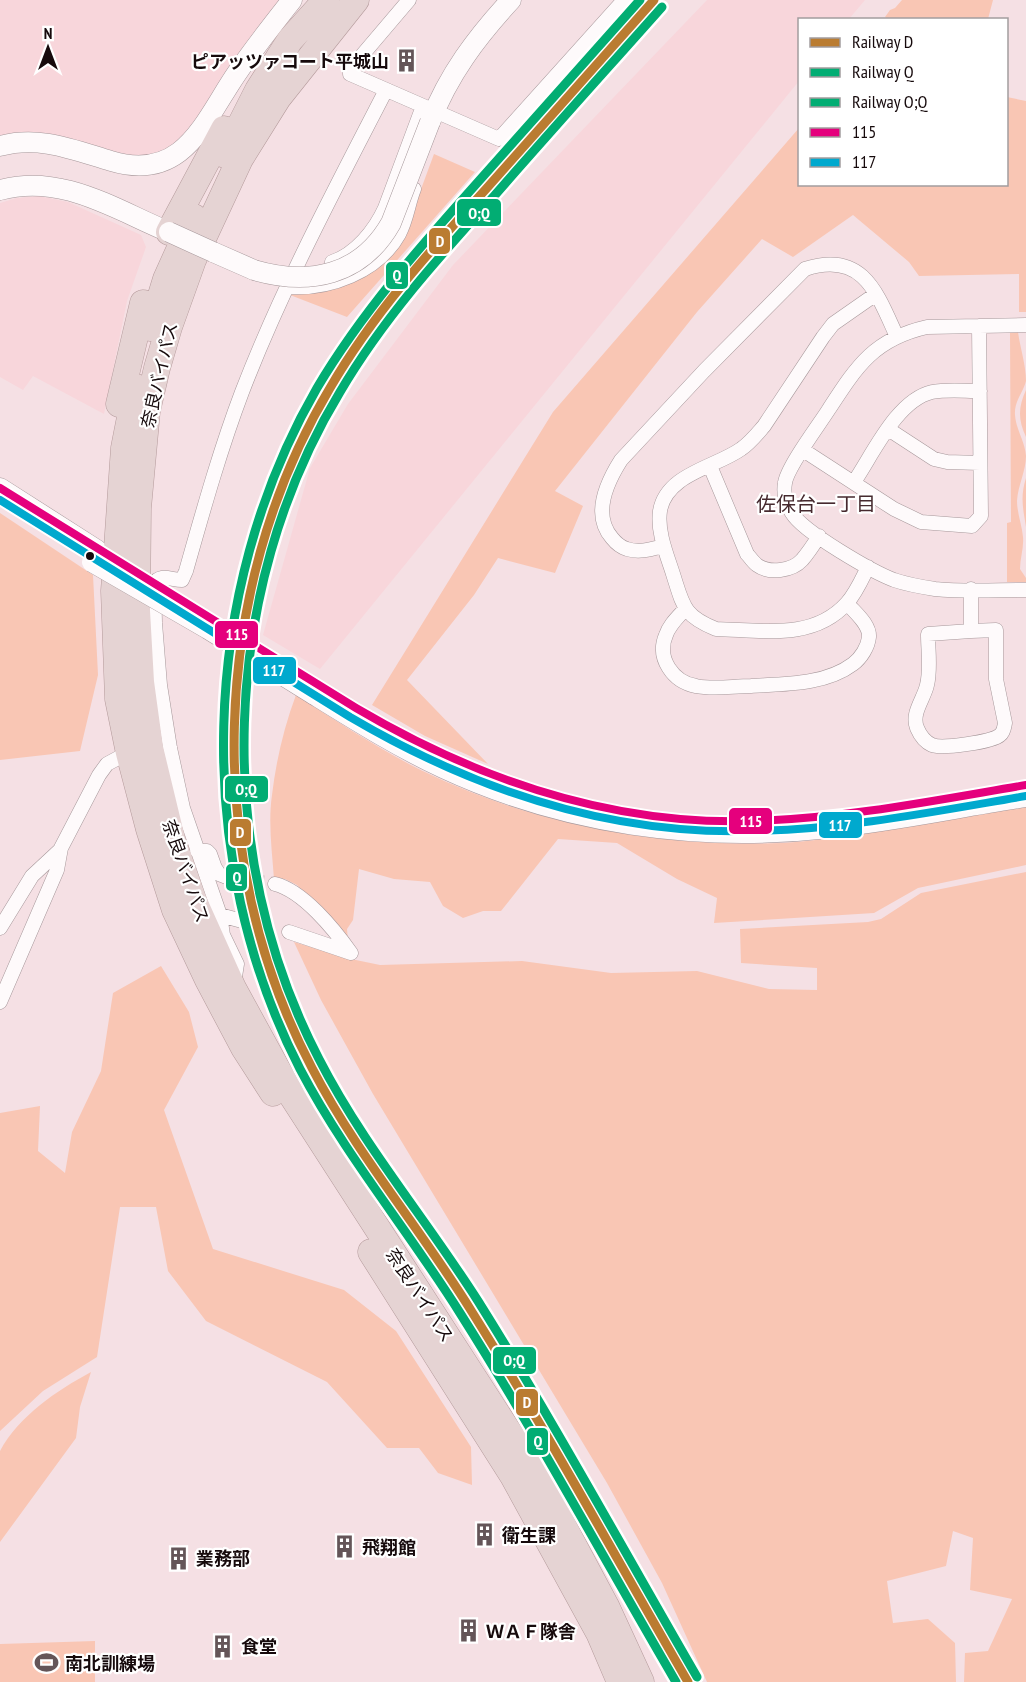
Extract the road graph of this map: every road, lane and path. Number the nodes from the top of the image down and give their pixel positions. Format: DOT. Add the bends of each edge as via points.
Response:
graph roads {
  1 [pos="292,0"];
  2 [pos="326,0"];
  3 [pos="356,0"];
  4 [pos="375,0"];
  5 [pos="409,0"];
  6 [pos="510,0"];
  7 [pos="624,0"];
  8 [pos="290,40"];
  9 [pos="386,90"];
  10 [pos="432,114"];
  11 [pos="0,146"];
  12 [pos="0,190"];
  13 [pos="159,228"];
  14 [pos="213,252"];
  15 [pos="295,268"];
  16 [pos="287,287"];
  17 [pos="876,294"];
  18 [pos="1026,325"];
  19 [pos="979,326"];
  20 [pos="897,337"];
  21 [pos="980,391"];
  22 [pos="888,429"];
  23 [pos="803,450"];
  24 [pos="980,463"];
  25 [pos="710,466"];
  26 [pos="854,482"];
  27 [pos="0,488"];
  28 [pos="0,503"];
  29 [pos="819,536"];
  30 [pos="664,546"];
  31 [pos="94,556"];
  32 [pos="868,567"];
  33 [pos="971,589"];
  34 [pos="1026,590"];
  35 [pos="114,591"];
  36 [pos="847,603"];
  37 [pos="685,609"];
  38 [pos="137,611"];
  39 [pos="971,631"];
  40 [pos="314,687"];
  41 [pos="120,757"];
  42 [pos="1026,785"];
  43 [pos="1026,797"];
  44 [pos="62,848"];
  45 [pos="197,851"];
  46 [pos="229,878"];
  47 [pos="275,884"];
  48 [pos="220,915"];
  49 [pos="242,921"];
  50 [pos="0,927"];
  51 [pos="289,932"];
  52 [pos="233,988"];
  53 [pos="0,1002"];
  54 [pos="620,1682"];
  55 [pos="641,1682"];
  1 -- 11 [label="street" via="200,132 168,158 154,163 120,164 48,143 25,141"];
  2 -- 8 [label="highway, 奈良バイパス"];
  3 -- 38 [label="highway, 奈良バイパス" via="278,98 240,159 180,294 147,411 138,508"];
  4 -- 14 [label="highway" via="300,94 266,144"];
  5 -- 9 [label="street" via="351,68 351,75"];
  6 -- 10 [label="street" via="461,60"];
  7 -- 10 [label="street" via="499,139"];
  8 -- 13 [label="highway" via="258,74"];
  8 -- 35 [label="highway, 奈良バイパス" via="253,100 163,288 144,353 124,448"];
  9 -- 10 [label="street"];
  9 -- 15 [label="street"];
  10 -- 14 [label="street, bridge" via="392,223 376,245 353,263 319,276 286,278 254,270"];
  10 -- 15 [label="street" via="369,234 339,260 324,266"];
  10 -- 16 [label="street" via="407,218 386,252 370,266 326,285"];
  12 -- 13 [label="street" via="29,184 66,188"];
  13 -- 14 [label="street, bridge"];
  13 -- 35 [label="highway" via="119,405 113,453"];
  14 -- 38 [label="highway" via="183,330 172,372 161,426"];
  15 -- 16 [label="street"];
  16 -- 45 [label="street" via="242,392 182,580 161,576 154,584 160,685 170,748"];
  17 -- 20 [label="street"];
  17 -- 25 [label="street" via="833,324 754,438"];
  17 -- 30 [label="street" via="871,283 848,267 833,263 805,270 621,460 603,501 607,532 626,549"];
  18 -- 19 [label="street"];
  19 -- 20 [label="street" via="927,327"];
  19 -- 21 [label="street"];
  20 -- 23 [label="street" via="875,349 859,366"];
  21 -- 22 [label="street" via="932,393 912,400"];
  21 -- 24 [label="street"];
  22 -- 24 [label="street" via="934,459"];
  22 -- 26 [label="street"];
  23 -- 26 [label="street"];
  23 -- 29 [label="street" via="787,474 786,503 800,523"];
  24 -- 26 [label="street" via="981,516 972,526 921,522"];
  25 -- 29 [label="street" via="747,554 757,565 783,570 793,567"];
  25 -- 30 [label="street" via="675,485 662,503"];
  27 -- 31 [label="street"];
  28 -- 31 [label="street"];
  29 -- 32 [label="street"];
  30 -- 37 [label="street"];
  31 -- 40 [label="street" via="165,590"];
  32 -- 33 [label="street" via="895,580 934,589"];
  32 -- 36 [label="street"];
  33 -- 34 [label="street"];
  33 -- 39 [label="street"];
  35 -- 54 [label="highway, 奈良バイパス" via="120,710 149,829 175,910 244,1048 513,1476 599,1633"];
  36 -- 37 [label="street" via="827,620 795,631 716,629"];
  36 -- 37 [label="street" via="867,627 869,636 863,654 852,664 808,682 735,686 696,687 683,682 666,666 666,635"];
  38 -- 52 [label="highway, 奈良バイパス" via="150,748 172,839 193,899"];
  39 -- 39 [label="street" via="996,630 996,679 1004,730 992,739 932,745 921,736 915,718 927,685 928,634"];
  40 -- 42 [label="street" via="476,769 548,794 630,812 714,821 799,819"];
  40 -- 43 [label="street" via="394,743 443,768 549,807 635,825 714,833 780,832 874,822"];
  41 -- 44 [label="street" via="107,764 99,775"];
  44 -- 50 [label="street" via="32,876"];
  44 -- 53 [label="street" via="57,870"];
  45 -- 46 [label="street" via="207,851 219,874"];
  45 -- 48 [label="street"];
  47 -- 51 [label="street" via="296,892 351,953"];
  48 -- 49 [label="street"];
  48 -- 52 [label="street" via="223,935 237,964"];
  52 -- 55 [label="highway, 奈良バイパス" via="292,1096 534,1471 606,1606"];
}
